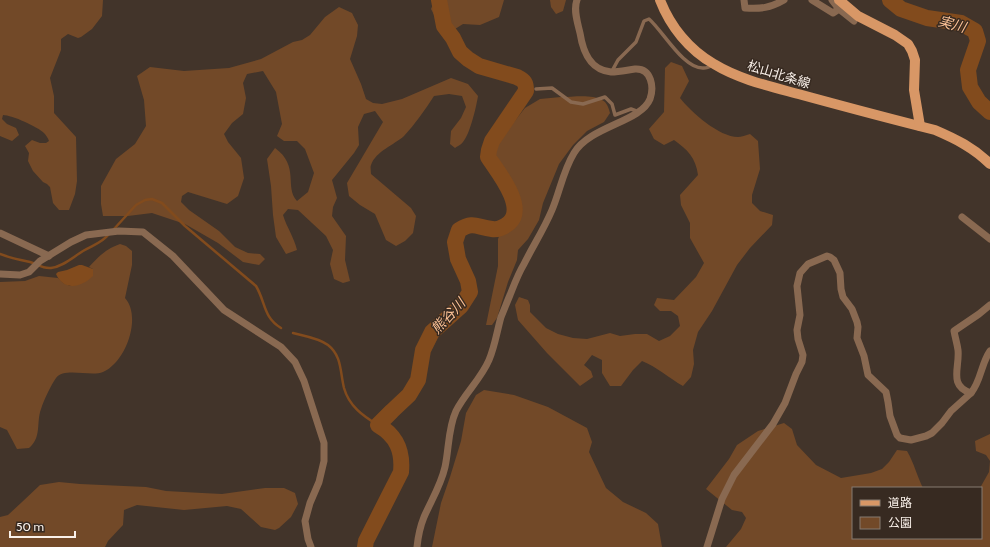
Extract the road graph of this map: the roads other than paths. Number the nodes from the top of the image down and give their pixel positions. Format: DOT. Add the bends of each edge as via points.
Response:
graph roads {
  1 [pos="577,0"];
  2 [pos="744,0"];
  3 [pos="784,0"];
  4 [pos="812,0"];
  5 [pos="832,0"];
  6 [pos="663,1"];
  7 [pos="839,4"];
  8 [pos="854,21"];
  9 [pos="714,65"];
  10 [pos="612,72"];
  11 [pos="536,89"];
  12 [pos="640,112"];
  13 [pos="920,126"];
  14 [pos="990,164"];
  15 [pos="962,217"];
  16 [pos="0,233"];
  17 [pos="990,239"];
  18 [pos="49,256"];
  19 [pos="0,274"];
  20 [pos="990,305"];
  21 [pos="990,351"];
  22 [pos="971,393"];
  23 [pos="311,547"];
  24 [pos="417,547"];
  25 [pos="707,547"];
  1 -- 10 [label="street" via="577,20 586,57 601,69"];
  2 -- 3 [label="street" via="745,8 758,9 775,6"];
  4 -- 7 [label="street" via="833,13"];
  5 -- 7 [label="street"];
  6 -- 9 [label="main road, 松山北条線" via="679,34"];
  7 -- 8 [label="street"];
  7 -- 13 [label="main road" via="908,44 915,60 914,90"];
  9 -- 10 [label="lane" via="704,68 689,64 649,19 644,21 636,42 618,60"];
  9 -- 13 [label="main road, 松山北条線" via="756,82"];
  10 -- 12 [label="street" via="636,69 644,71 649,76 653,85 652,93 649,102"];
  11 -- 12 [label="lane" via="552,88 571,102 583,104 605,97 612,104 615,115 631,109"];
  12 -- 24 [label="street" via="593,134 575,151 568,164 546,225 523,265 501,317 489,360 451,422 445,467 423,518"];
  13 -- 14 [label="main road, 松山北条線" via="955,138"];
  15 -- 17 [label="street"];
  16 -- 18 [label="street"];
  18 -- 19 [label="street" via="30,272 20,275"];
  18 -- 23 [label="street" via="86,235 119,231 143,232 172,256 224,310 281,347 295,362 304,381 324,443 324,462 305,521"];
  20 -- 22 [label="street" via="954,331 958,351 958,386"];
  21 -- 22 [label="street" via="979,381"];
  22 -- 25 [label="street" via="932,433 911,440 900,438 890,416 886,392 868,375 857,338 857,322 843,297 840,273 834,260 827,256 808,264 800,273 797,286 800,315 797,330 802,362 773,424 734,475 722,498"];
}
